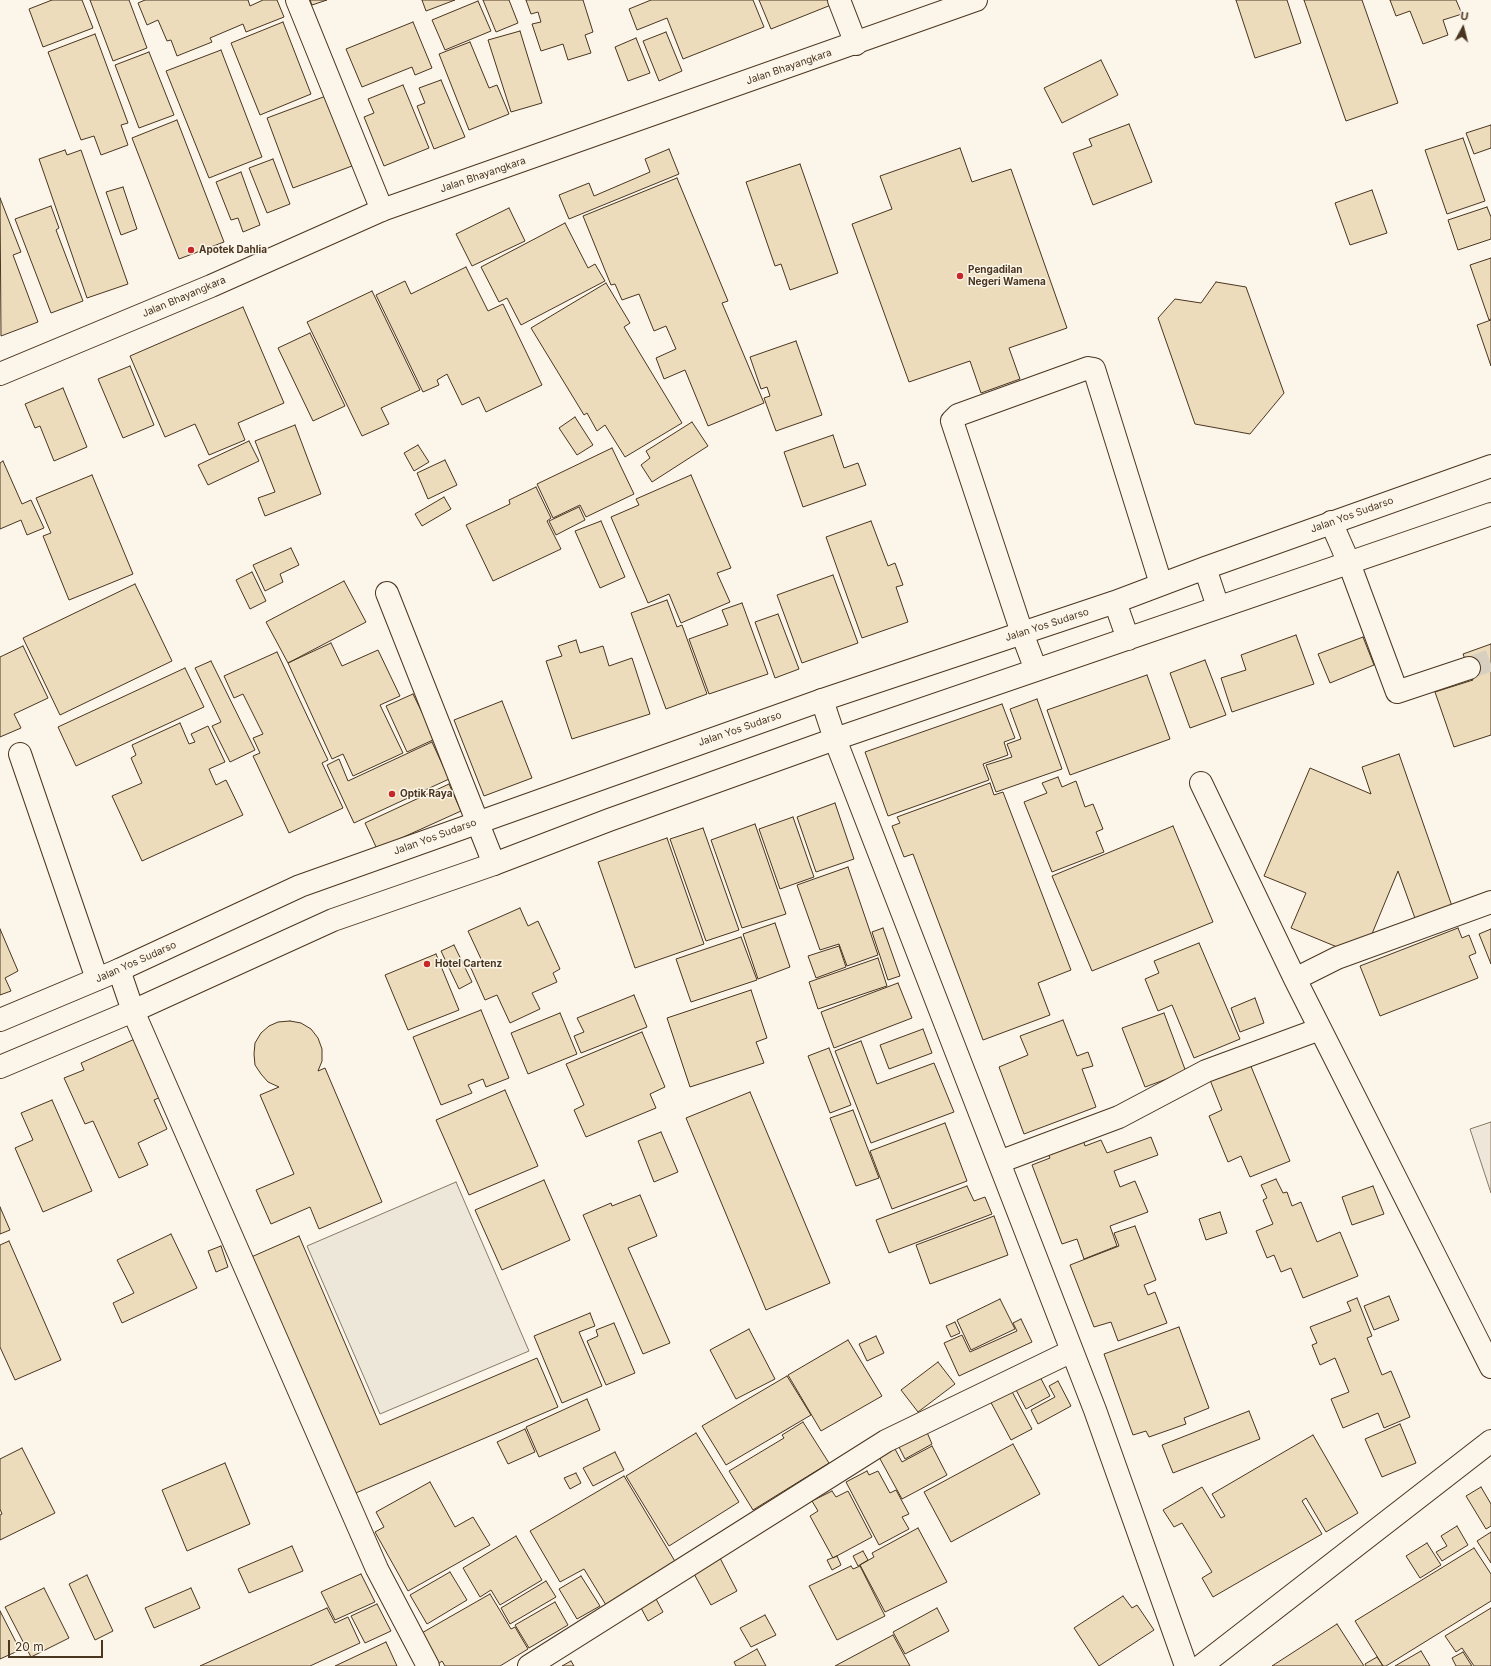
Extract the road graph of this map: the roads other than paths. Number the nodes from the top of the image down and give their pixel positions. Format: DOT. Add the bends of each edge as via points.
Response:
graph roads {
  1 [pos="297,0"];
  2 [pos="839,0"];
  3 [pos="976,0"];
  4 [pos="856,44"];
  5 [pos="382,210"];
  6 [pos="0,374"];
  7 [pos="1491,466"];
  8 [pos="1491,514"];
  9 [pos="1331,522"];
  10 [pos="1349,563"];
  11 [pos="1205,568"];
  12 [pos="1161,584"];
  13 [pos="387,593"];
  14 [pos="1115,602"];
  15 [pos="1218,607"];
  16 [pos="1022,633"];
  17 [pos="1128,639"];
  18 [pos="1469,668"];
  19 [pos="1036,670"];
  20 [pos="822,700"];
  21 [pos="835,738"];
  22 [pos="20,754"];
  23 [pos="1201,783"];
  24 [pos="478,822"];
  25 [pos="494,864"];
  26 [pos="1491,902"];
  27 [pos="119,970"];
  28 [pos="97,979"];
  29 [pos="1295,979"];
  30 [pos="134,1011"];
  31 [pos="0,1020"];
  32 [pos="1320,1029"];
  33 [pos="0,1067"];
  34 [pos="999,1162"];
  35 [pos="1072,1351"];
  36 [pos="1491,1368"];
  37 [pos="1491,1441"];
  38 [pos="428,1666"];
  39 [pos="529,1666"];
  40 [pos="1186,1666"];
  41 [pos="1201,1666"];
  1 -- 5 [label="main road"];
  2 -- 4 [label="main road"];
  3 -- 4 [label="main road, Jalan Bhayangkara"];
  4 -- 5 [label="main road, Jalan Bhayangkara"];
  5 -- 6 [label="main road, Jalan Bhayangkara" via="211,286"];
  7 -- 9 [label="main road, Jalan Yos Sudarso"];
  8 -- 10 [label="main road"];
  9 -- 10 [label="main road"];
  9 -- 11 [label="main road, Jalan Yos Sudarso"];
  10 -- 15 [label="main road"];
  10 -- 18 [label="main road" via="1397,692"];
  11 -- 12 [label="main road, Jalan Yos Sudarso"];
  11 -- 15 [label="main road"];
  12 -- 14 [label="main road, Jalan Yos Sudarso"];
  12 -- 16 [label="main road" via="1094,369 1088,368 958,415 952,421"];
  13 -- 24 [label="main road"];
  14 -- 16 [label="main road, Jalan Yos Sudarso"];
  14 -- 17 [label="main road"];
  15 -- 17 [label="main road"];
  16 -- 19 [label="main road"];
  16 -- 20 [label="main road, Jalan Yos Sudarso"];
  17 -- 19 [label="main road"];
  19 -- 21 [label="main road"];
  20 -- 21 [label="main road"];
  20 -- 24 [label="main road, Jalan Yos Sudarso"];
  21 -- 25 [label="main road"];
  21 -- 34 [label="main road"];
  22 -- 28 [label="main road"];
  23 -- 29 [label="main road"];
  24 -- 25 [label="main road"];
  24 -- 27 [label="main road, Jalan Yos Sudarso" via="300,886"];
  25 -- 30 [label="main road" via="333,920"];
  26 -- 29 [label="main road" via="1337,958"];
  27 -- 28 [label="main road, Jalan Yos Sudarso"];
  27 -- 30 [label="main road"];
  28 -- 31 [label="main road, Jalan Yos Sudarso"];
  29 -- 32 [label="main road"];
  30 -- 33 [label="main road"];
  30 -- 38 [label="main road" via="377,1569"];
  32 -- 34 [label="main road" via="1206,1071 1119,1116"];
  32 -- 36 [label="main road"];
  34 -- 35 [label="main road"];
  35 -- 39 [label="main road" via="886,1441"];
  35 -- 40 [label="main road"];
  37 -- 41 [label="main road"];
}
